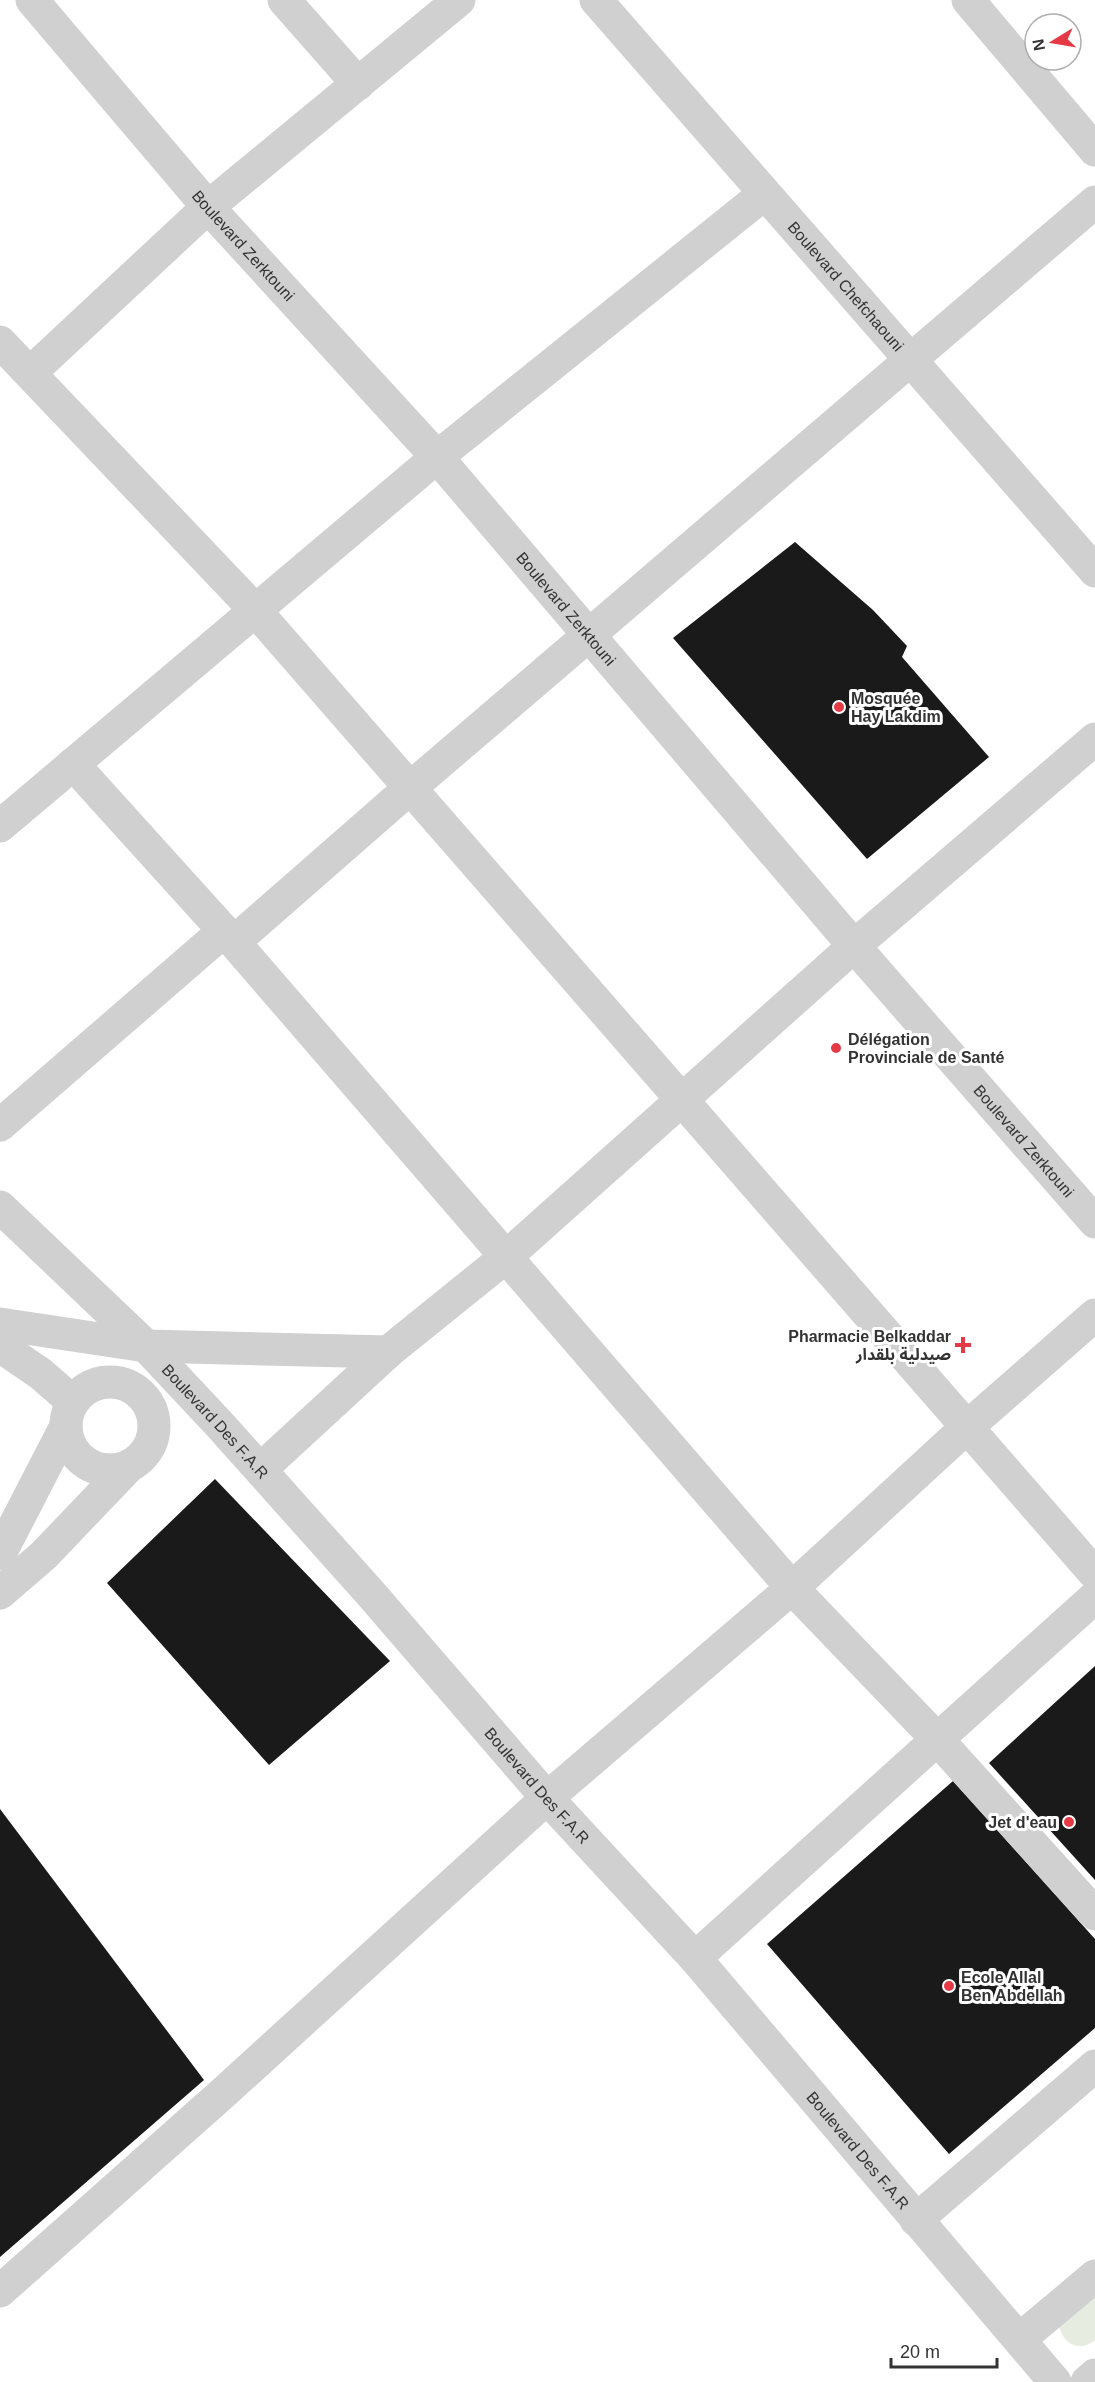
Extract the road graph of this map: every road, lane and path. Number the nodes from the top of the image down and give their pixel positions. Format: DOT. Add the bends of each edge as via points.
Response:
graph roads {
  1 [pos="32,0"];
  2 [pos="284,0"];
  3 [pos="459,0"];
  4 [pos="596,0"];
  5 [pos="968,0"];
  6 [pos="358,84"];
  7 [pos="1095,150"];
  8 [pos="764,194"];
  9 [pos="1095,202"];
  10 [pos="208,207"];
  11 [pos="0,342"];
  12 [pos="911,361"];
  13 [pos="30,373"];
  14 [pos="437,457"];
  15 [pos="1095,571"];
  16 [pos="255,610"];
  17 [pos="590,635"];
  18 [pos="1095,739"];
  19 [pos="73,764"];
  20 [pos="410,788"];
  21 [pos="0,826"];
  22 [pos="229,937"];
  23 [pos="854,946"];
  24 [pos="680,1099"];
  25 [pos="0,1125"];
  26 [pos="0,1207"];
  27 [pos="1095,1222"];
  28 [pos="507,1256"];
  29 [pos="1095,1315"];
  30 [pos="0,1324"];
  31 [pos="0,1346"];
  32 [pos="146,1346"];
  33 [pos="388,1352"];
  34 [pos="182,1384"];
  35 [pos="142,1396"];
  36 [pos="70,1414"];
  37 [pos="966,1428"];
  38 [pos="129,1466"];
  39 [pos="261,1469"];
  40 [pos="0,1554"];
  41 [pos="1095,1574"];
  42 [pos="792,1588"];
  43 [pos="0,1593"];
  44 [pos="1095,1597"];
  45 [pos="938,1740"];
  46 [pos="547,1798"];
  47 [pos="1095,1914"];
  48 [pos="695,1958"];
  49 [pos="1095,2066"];
  50 [pos="916,2220"];
  51 [pos="1095,2276"];
  52 [pos="0,2292"];
  53 [pos="1020,2339"];
  54 [pos="1095,2375"];
  55 [pos="1055,2382"];
  56 [pos="1087,2382"];
  1 -- 10 [label="street, Boulevard Zerktouni"];
  2 -- 6 [label="street"];
  3 -- 6 [label="street"];
  4 -- 8 [label="street, Boulevard Chefchaouni"];
  5 -- 7 [label="street"];
  6 -- 10 [label="street"];
  8 -- 12 [label="street, Boulevard Chefchaouni"];
  8 -- 14 [label="street"];
  9 -- 12 [label="street"];
  10 -- 13 [label="street"];
  10 -- 14 [label="street, Boulevard Zerktouni"];
  11 -- 13 [label="street"];
  12 -- 15 [label="street, Boulevard Chefchaouni"];
  12 -- 17 [label="street"];
  13 -- 16 [label="street"];
  14 -- 16 [label="street"];
  14 -- 17 [label="street, Boulevard Zerktouni"];
  16 -- 19 [label="street"];
  16 -- 20 [label="street"];
  17 -- 20 [label="street"];
  17 -- 23 [label="street, Boulevard Zerktouni"];
  18 -- 23 [label="street"];
  19 -- 21 [label="street"];
  19 -- 22 [label="street"];
  20 -- 22 [label="street"];
  20 -- 24 [label="street"];
  22 -- 25 [label="street"];
  22 -- 28 [label="street"];
  23 -- 24 [label="street"];
  23 -- 27 [label="street, Boulevard Zerktouni"];
  24 -- 28 [label="street"];
  24 -- 37 [label="street"];
  26 -- 32 [label="street, Boulevard Des F.A.R"];
  28 -- 33 [label="street"];
  28 -- 42 [label="street" via="554,1316"];
  29 -- 37 [label="street"];
  30 -- 32 [label="street"];
  31 -- 36 [label="street" via="41,1374"];
  32 -- 33 [label="street"];
  32 -- 34 [label="street, Boulevard Des F.A.R"];
  33 -- 39 [label="street"];
  34 -- 35 [label="street"];
  34 -- 39 [label="street, Boulevard Des F.A.R"];
  35 -- 36 [label="street" via="129,1386 98,1383 84,1390"];
  35 -- 38 [label="street" via="151,1410 154,1426 151,1442"];
  36 -- 38 [label="street" via="69,1443 80,1458 95,1467 112,1470"];
  36 -- 40 [label="street"];
  37 -- 41 [label="street"];
  37 -- 42 [label="street"];
  38 -- 43 [label="street" via="44,1555"];
  39 -- 46 [label="street, Boulevard Des F.A.R"];
  42 -- 45 [label="street"];
  42 -- 46 [label="street"];
  44 -- 45 [label="street"];
  45 -- 47 [label="street"];
  45 -- 48 [label="street"];
  46 -- 48 [label="street, Boulevard Des F.A.R"];
  46 -- 52 [label="street"];
  48 -- 50 [label="street, Boulevard Des F.A.R"];
  49 -- 50 [label="street"];
  50 -- 53 [label="street, Boulevard Des F.A.R"];
  51 -- 53 [label="street"];
  53 -- 55 [label="street, Boulevard Des F.A.R"];
  54 -- 56 [label="street"];
}
